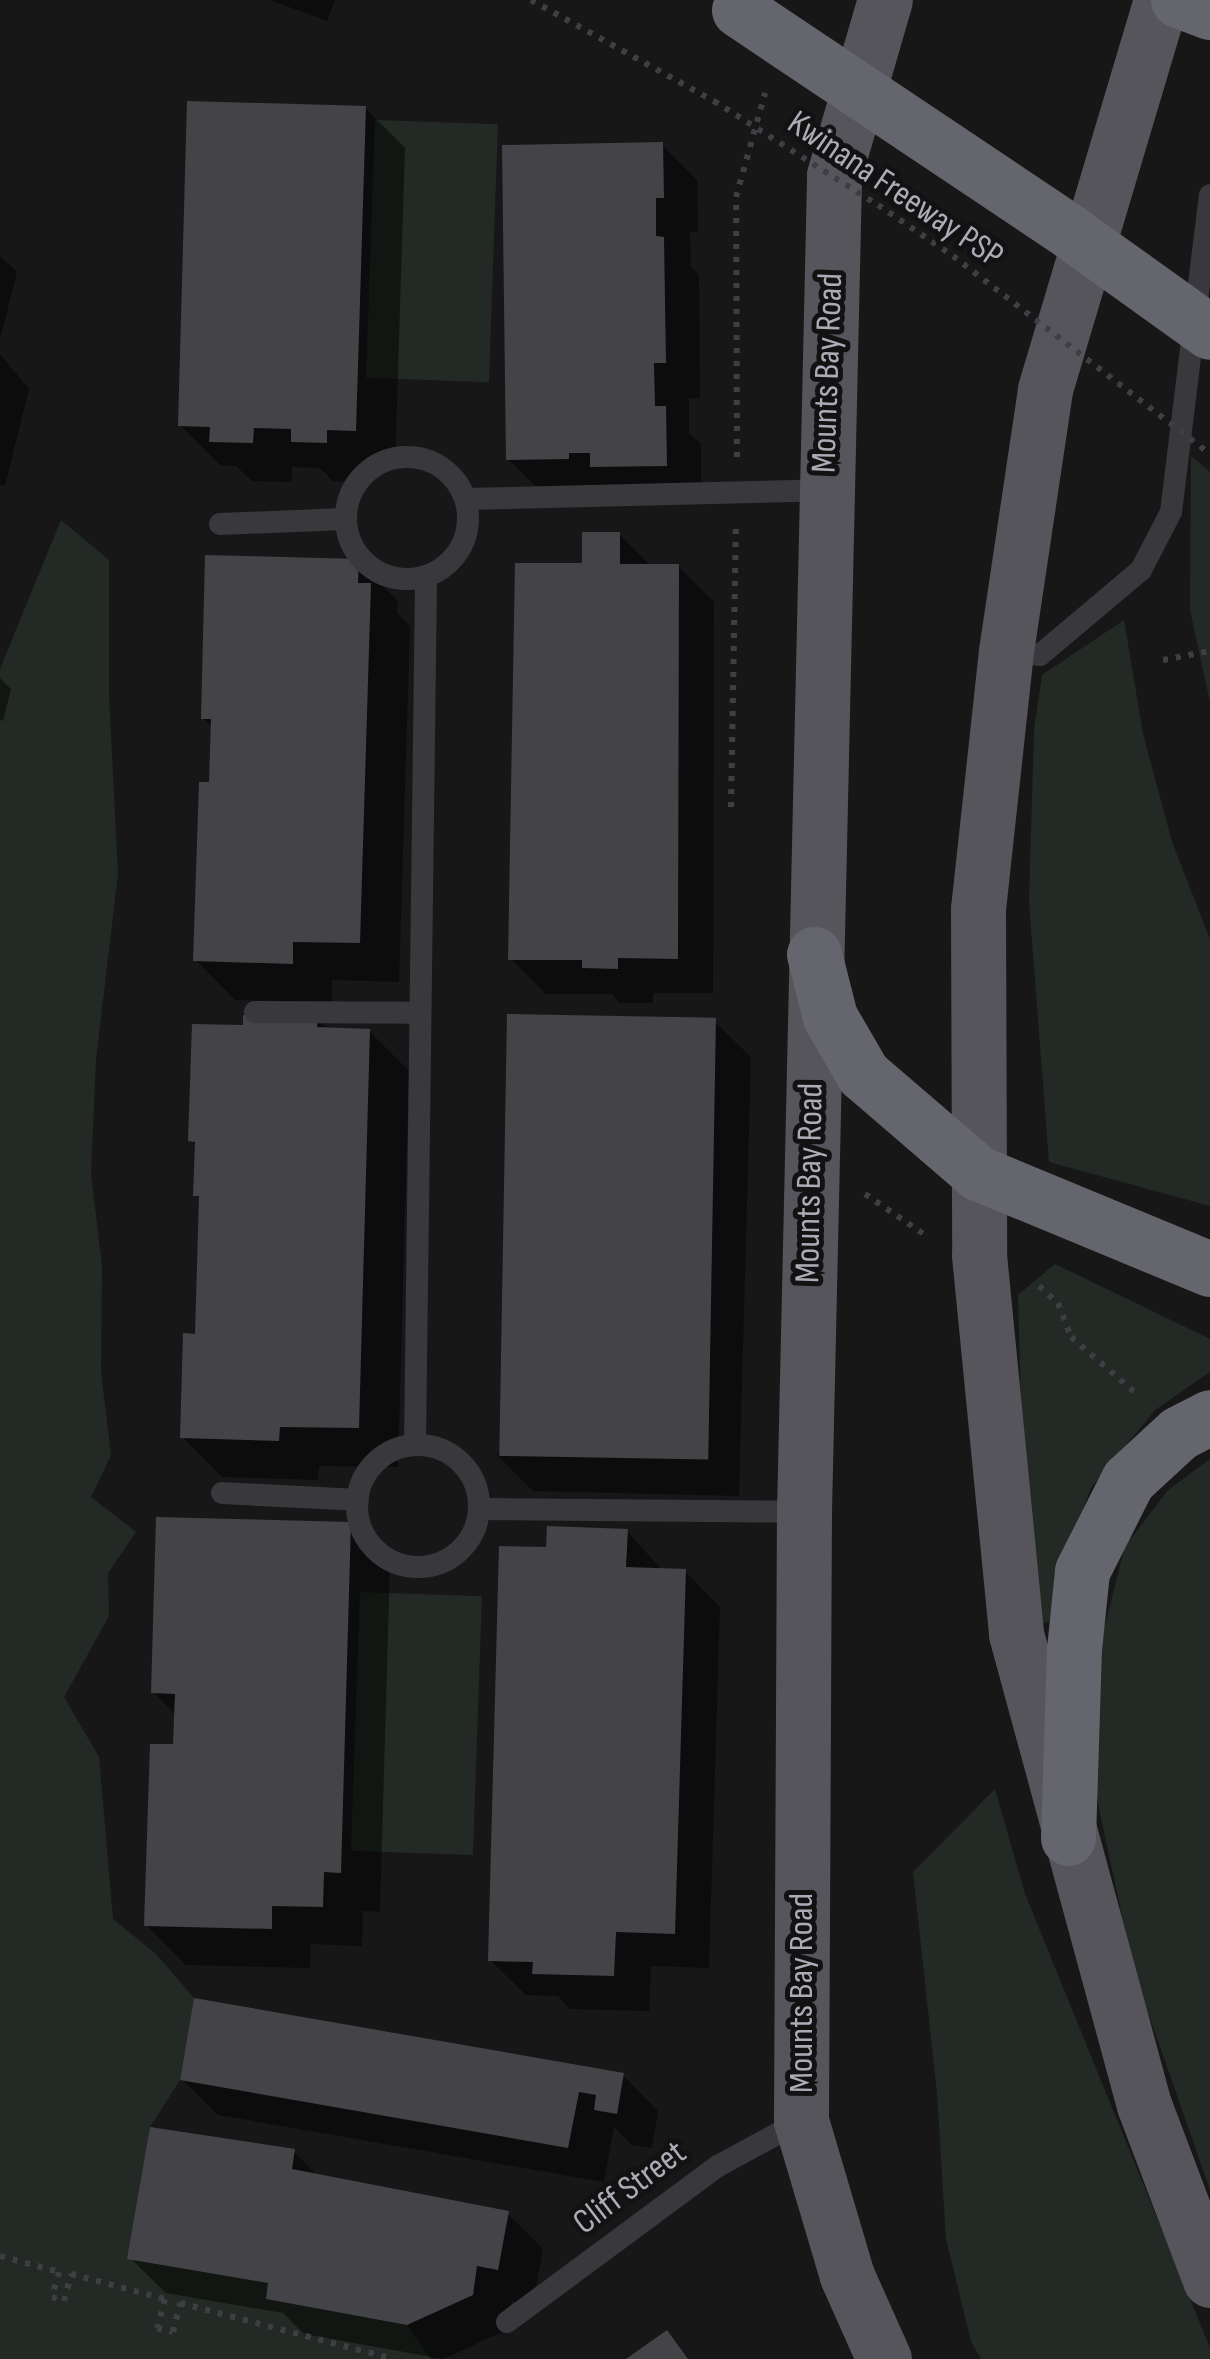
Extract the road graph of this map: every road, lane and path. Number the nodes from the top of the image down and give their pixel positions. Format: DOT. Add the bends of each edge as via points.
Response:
graph roads {
  1 [pos="531,0"];
  2 [pos="885,0"];
  3 [pos="1161,0"];
  4 [pos="1178,0"];
  5 [pos="727,4"];
  6 [pos="1210,12"];
  7 [pos="766,90"];
  8 [pos="1210,195"];
  9 [pos="1073,234"];
  10 [pos="1210,332"];
  11 [pos="1210,361"];
  12 [pos="1210,454"];
  13 [pos="824,490"];
  14 [pos="737,491"];
  15 [pos="466,499"];
  16 [pos="345,519"];
  17 [pos="220,524"];
  18 [pos="426,576"];
  19 [pos="1006,651"];
  20 [pos="1210,651"];
  21 [pos="1163,660"];
  22 [pos="731,807"];
  23 [pos="814,954"];
  24 [pos="255,1012"];
  25 [pos="420,1014"];
  26 [pos="978,1172"];
  27 [pos="860,1191"];
  28 [pos="939,1244"];
  29 [pos="1210,1268"];
  30 [pos="1035,1283"];
  31 [pos="1141,1398"];
  32 [pos="1210,1417"];
  33 [pos="415,1444"];
  34 [pos="222,1493"];
  35 [pos="358,1500"];
  36 [pos="480,1509"];
  37 [pos="804,1512"];
  38 [pos="1068,1838"];
  39 [pos="801,2120"];
  40 [pos="0,2256"];
  41 [pos="1210,2280"];
  42 [pos="508,2322"];
  43 [pos="394,2359"];
  44 [pos="884,2359"];
  1 -- 12 [label="path, Kwinana Freeway PSP, bridge" via="714,101 878,205"];
  2 -- 13 [label="main road, Mounts Bay Road" via="834,175"];
  3 -- 19 [label="main road" via="1046,390"];
  4 -- 6 [label="highway"];
  5 -- 9 [label="highway, bridge"];
  7 -- 14 [label="path" via="736,198"];
  8 -- 19 [label="lane" via="1171,512 1141,570 1040,655"];
  9 -- 10 [label="highway, bridge"];
  9 -- 11 [label="highway, bridge"];
  13 -- 14 [label="lane"];
  13 -- 23 [label="main road, Mounts Bay Road"];
  14 -- 15 [label="lane"];
  14 -- 22 [label="path"];
  15 -- 16 [label="lane" via="439,464 404,456 370,468 352,490"];
  15 -- 18 [label="lane" via="469,521 456,556"];
  16 -- 17 [label="lane"];
  16 -- 18 [label="lane" via="349,540 370,568 393,578"];
  18 -- 25 [label="lane"];
  19 -- 26 [label="main road" via="978,909"];
  20 -- 21 [label="path"];
  23 -- 26 [label="highway" via="830,1017 863,1074"];
  23 -- 37 [label="main road, Mounts Bay Road"];
  24 -- 25 [label="lane"];
  25 -- 33 [label="lane"];
  26 -- 29 [label="highway"];
  26 -- 38 [label="main road" via="978,1256 1016,1634"];
  27 -- 28 [label="path"];
  30 -- 31 [label="path" via="1058,1303 1071,1338"];
  32 -- 38 [label="highway" via="1179,1432 1128,1480 1082,1571"];
  33 -- 35 [label="lane" via="381,1456 363,1479"];
  33 -- 36 [label="lane" via="450,1452 473,1477"];
  34 -- 35 [label="lane"];
  35 -- 36 [label="lane" via="360,1529 382,1556 404,1567 437,1566 467,1546"];
  36 -- 37 [label="lane"];
  37 -- 39 [label="main road, Mounts Bay Road"];
  38 -- 41 [label="main road" via="1144,2104"];
  39 -- 42 [label="lane, Cliff Street" via="718,2166"];
  39 -- 44 [label="main road, Mounts Bay Road" via="847,2276"];
  40 -- 43 [label="path" via="59,2272 52,2297 64,2301 72,2274 165,2299 157,2328 172,2332 180,2303"];
}
